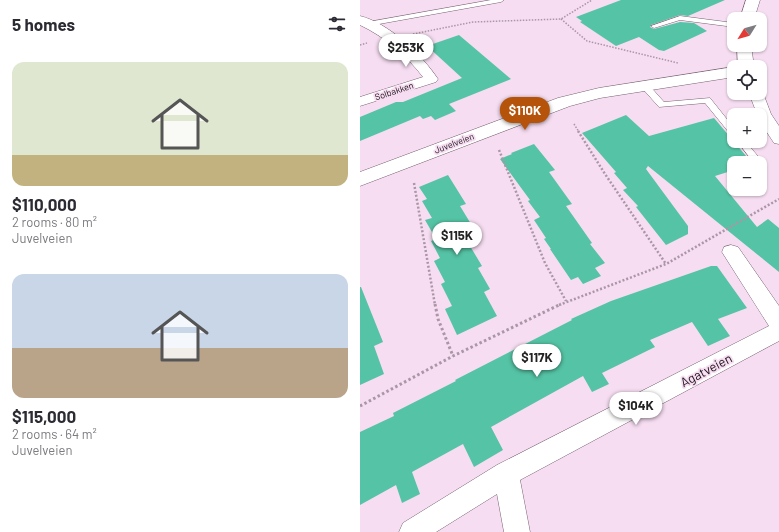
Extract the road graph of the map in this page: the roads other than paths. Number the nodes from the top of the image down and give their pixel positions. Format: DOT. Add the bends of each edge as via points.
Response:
graph roads {
  1 [pos="501,0"];
  2 [pos="753,0"];
  3 [pos="749,12"];
  4 [pos="364,22"];
  5 [pos="727,24"];
  6 [pos="654,26"];
  7 [pos="727,73"];
  8 [pos="690,80"];
  9 [pos="727,83"];
  10 [pos="645,86"];
  11 [pos="759,100"];
  12 [pos="360,102"];
  13 [pos="727,124"];
  14 [pos="779,139"];
  15 [pos="746,148"];
  16 [pos="753,156"];
  17 [pos="360,179"];
  18 [pos="730,252"];
  19 [pos="779,323"];
  20 [pos="779,332"];
  21 [pos="506,474"];
  22 [pos="412,532"];
  23 [pos="517,532"];
  1 -- 4 [label="lane"];
  2 -- 3 [label="street"];
  4 -- 12 [label="street, Solbakken" via="390,38 419,62 431,78"];
  5 -- 6 [label="lane" via="680,18"];
  7 -- 8 [label="street, Juvelveien"];
  8 -- 9 [label="street, Juvelveien"];
  8 -- 10 [label="street, Juvelveien"];
  10 -- 13 [label="lane" via="662,105 707,100"];
  10 -- 17 [label="street, Juvelveien" via="564,102"];
  11 -- 14 [label="street"];
  15 -- 16 [label="lane"];
  18 -- 19 [label="street"];
  20 -- 21 [label="street, Agatveien"];
  21 -- 22 [label="street, Agatveien"];
  21 -- 23 [label="street"];
}
